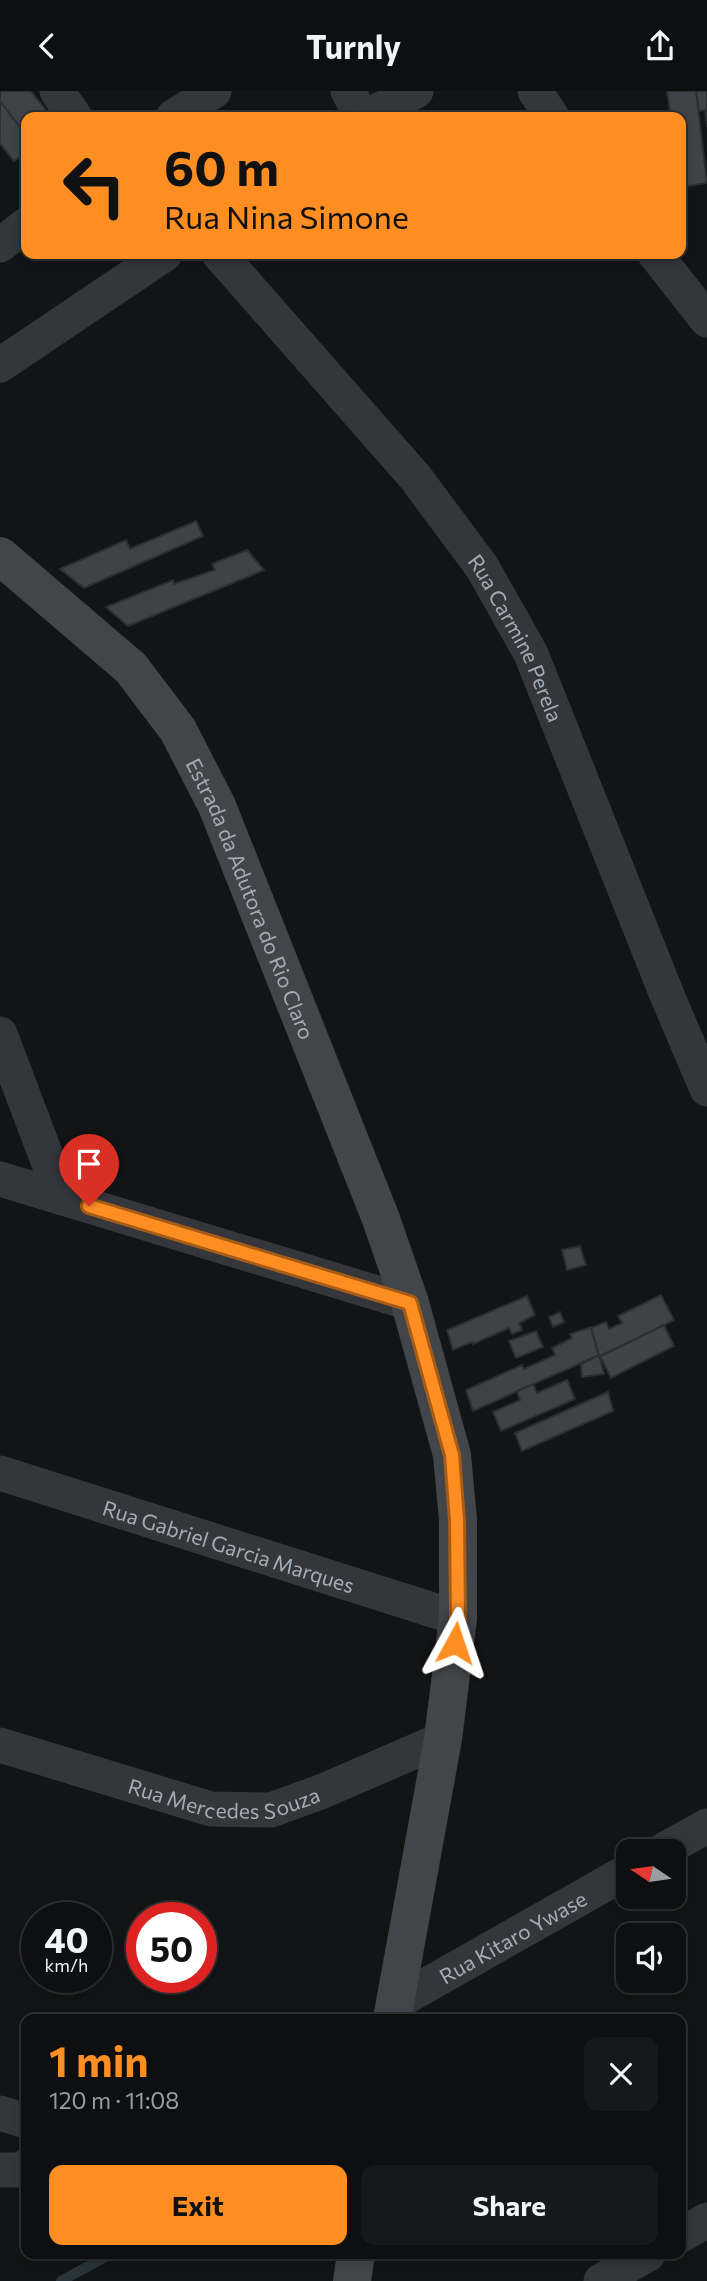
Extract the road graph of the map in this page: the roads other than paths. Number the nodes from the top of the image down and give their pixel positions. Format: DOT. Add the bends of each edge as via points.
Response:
graph roads {
  1 [pos="57,91"];
  2 [pos="214,91"];
  3 [pos="348,91"];
  4 [pos="416,91"];
  5 [pos="535,91"];
  6 [pos="72,112"];
  7 [pos="181,112"];
  8 [pos="361,112"];
  9 [pos="374,112"];
  10 [pos="549,112"];
  11 [pos="21,229"];
  12 [pos="0,245"];
  13 [pos="158,259"];
  14 [pos="223,259"];
  15 [pos="659,259"];
  16 [pos="707,320"];
  17 [pos="0,365"];
  18 [pos="0,556"];
  19 [pos="0,1034"];
  20 [pos="707,1089"];
  21 [pos="0,1179"];
  22 [pos="62,1198"];
  23 [pos="410,1303"];
  24 [pos="0,1473"];
  25 [pos="458,1618"];
  26 [pos="443,1739"];
  27 [pos="0,1745"];
  28 [pos="707,1826"];
  29 [pos="684,1839"];
  30 [pos="616,1878"];
  31 [pos="394,2011"];
  32 [pos="0,2113"];
  33 [pos="21,2119"];
  34 [pos="21,2169"];
  35 [pos="0,2170"];
  36 [pos="707,2220"];
  37 [pos="686,2232"];
  38 [pos="355,2259"];
  39 [pos="639,2259"];
  40 [pos="352,2281"];
  41 [pos="601,2281"];
  1 -- 6 [label="street"];
  2 -- 7 [label="street"];
  3 -- 8 [label="street"];
  4 -- 9 [label="street"];
  5 -- 10 [label="street"];
  11 -- 12 [label="street"];
  13 -- 17 [label="street"];
  14 -- 20 [label="street, Rua Carmine Perela" via="415,477 482,567 531,654"];
  15 -- 16 [label="street"];
  18 -- 23 [label="main road, Estrada da Adutora do Rio Claro" via="131,668 178,730 217,806"];
  19 -- 22 [label="street"];
  21 -- 22 [label="street"];
  22 -- 23 [label="street"];
  23 -- 25 [label="main road, Estrada da Adutora do Rio Claro" via="452,1455"];
  24 -- 25 [label="street, Rua Gabriel Garcia Marques"];
  25 -- 26 [label="main road, Estrada da Adutora do Rio Claro"];
  26 -- 27 [label="street, Rua Mercedes Souza" via="271,1810 211,1809"];
  26 -- 31 [label="main road, Estrada da Adutora do Rio Claro"];
  28 -- 29 [label="street"];
  30 -- 31 [label="street, Rua Kitaro Ywase"];
  32 -- 33 [label="street"];
  34 -- 35 [label="street"];
  36 -- 37 [label="street"];
  38 -- 40 [label="main road"];
  39 -- 41 [label="street"];
}
